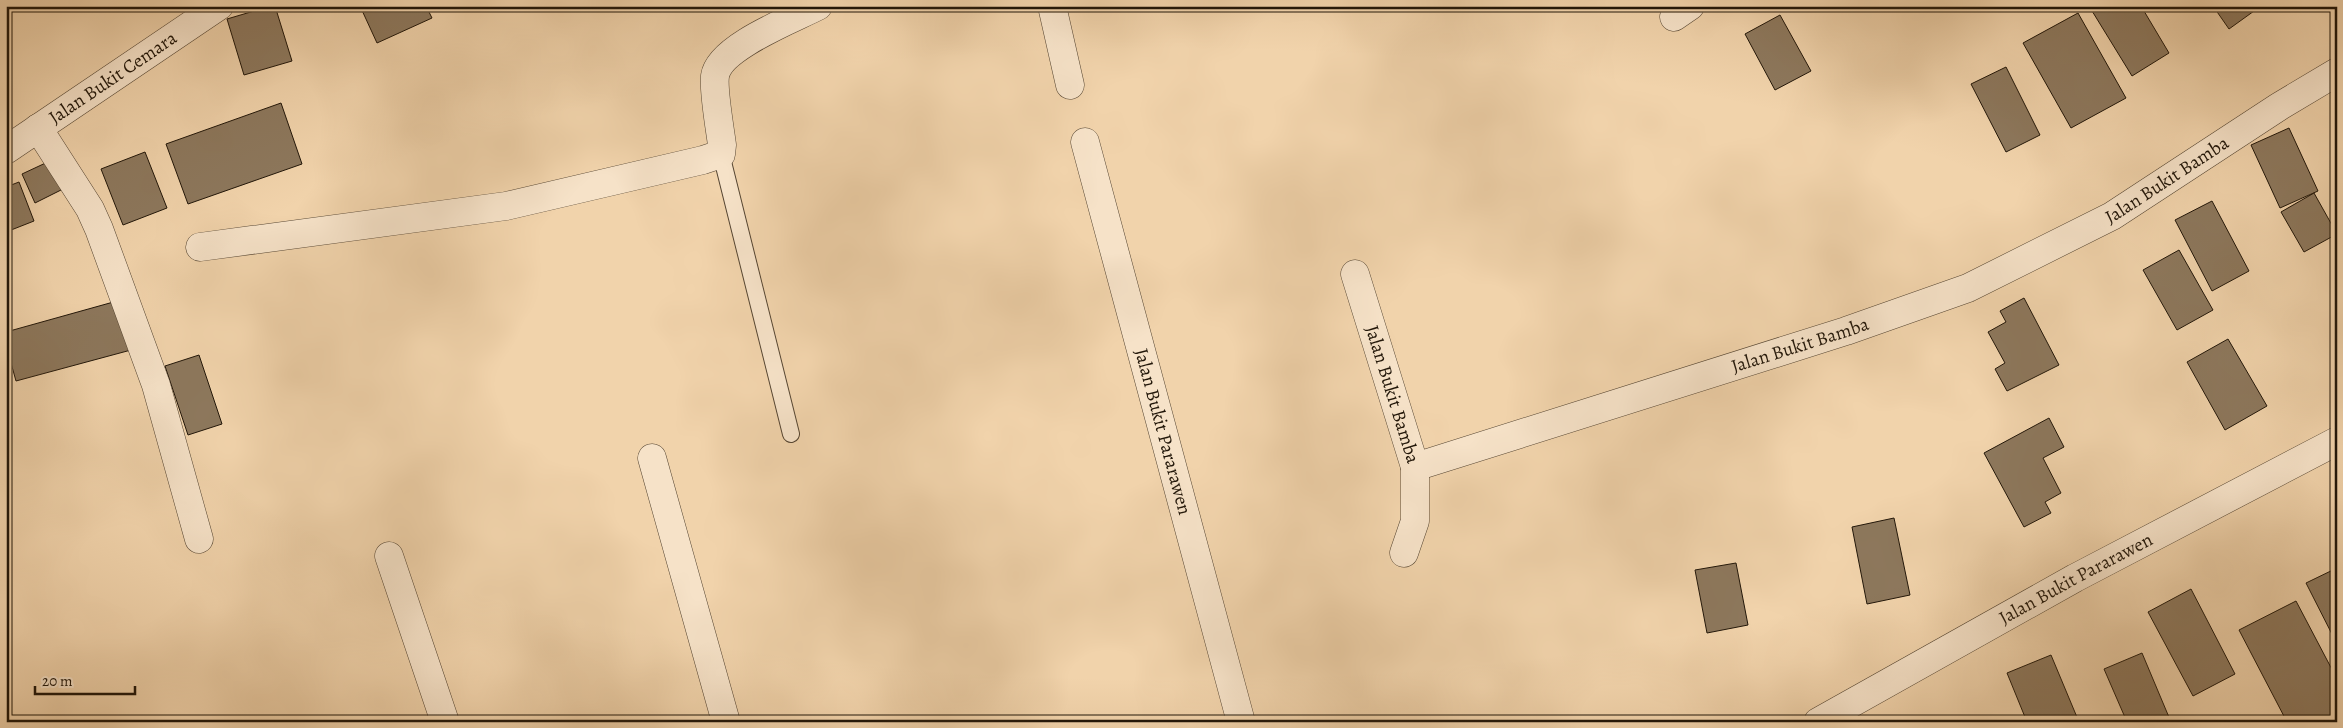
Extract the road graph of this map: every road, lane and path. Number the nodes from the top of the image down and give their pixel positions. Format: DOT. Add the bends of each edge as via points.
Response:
graph roads {
  1 [pos="219,6"];
  2 [pos="818,6"];
  3 [pos="1052,6"];
  4 [pos="2337,72"];
  5 [pos="1070,85"];
  6 [pos="38,128"];
  7 [pos="1085,142"];
  8 [pos="6,150"];
  9 [pos="721,154"];
  10 [pos="200,247"];
  11 [pos="1355,274"];
  12 [pos="791,434"];
  13 [pos="2337,441"];
  14 [pos="652,458"];
  15 [pos="1415,467"];
  16 [pos="199,538"];
  17 [pos="1404,553"];
  18 [pos="389,556"];
  19 [pos="445,722"];
  20 [pos="726,722"];
  21 [pos="1241,722"];
  22 [pos="1818,722"];
  1 -- 6 [label="street, Jalan Bukit Cemara"];
  2 -- 9 [label="street" via="741,46 721,61 715,76"];
  3 -- 5 [label="street"];
  4 -- 15 [label="street, Jalan Bukit Bamba" via="2112,216 1968,288 1846,331"];
  6 -- 8 [label="street, Jalan Bukit Cemara"];
  6 -- 16 [label="street" via="90,209 99,229 156,385"];
  7 -- 21 [label="street, Jalan Bukit Pararawen"];
  9 -- 10 [label="street" via="506,206"];
  9 -- 12 [label="lane"];
  11 -- 15 [label="street, Jalan Bukit Bamba"];
  13 -- 22 [label="street, Jalan Bukit Pararawen" via="2075,578"];
  14 -- 20 [label="street"];
  15 -- 17 [label="street" via="1415,521"];
  18 -- 19 [label="street"];
}
